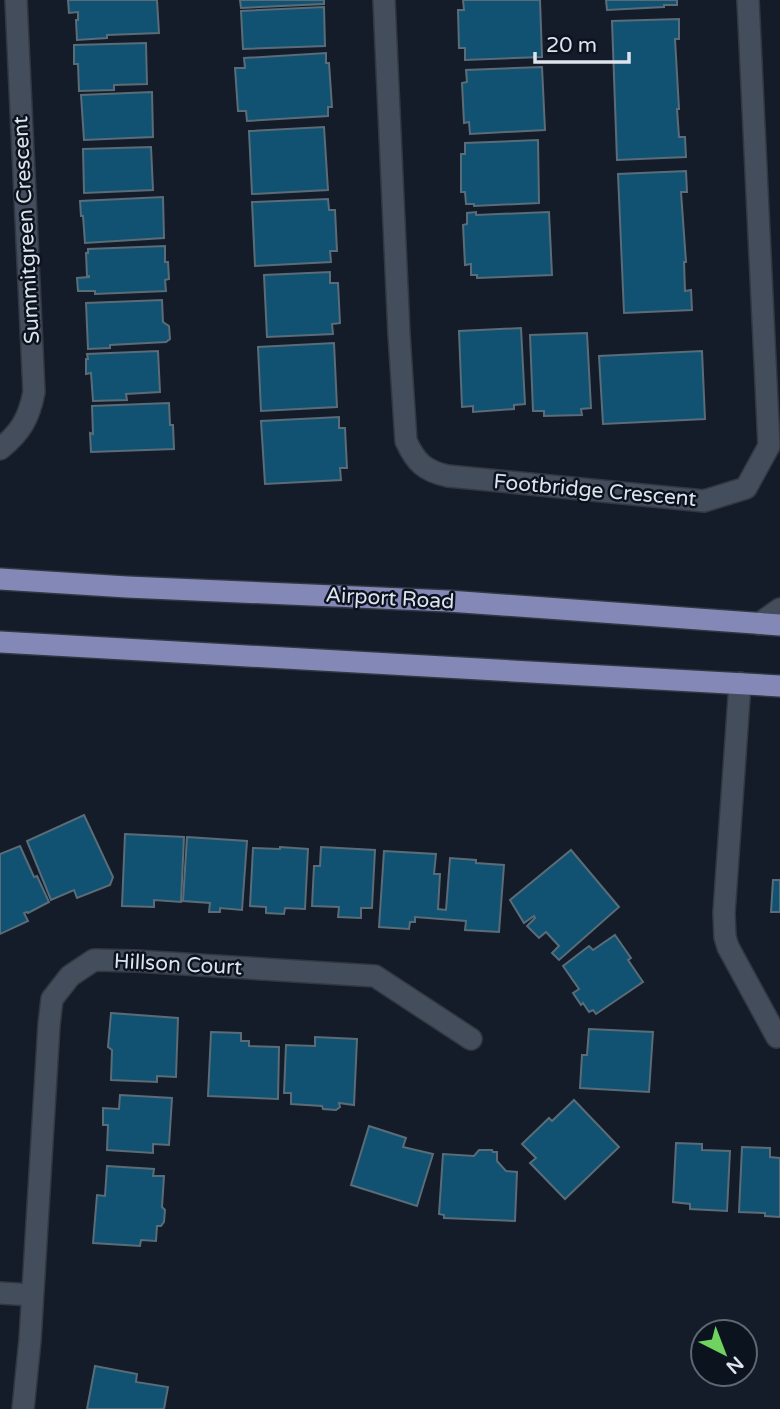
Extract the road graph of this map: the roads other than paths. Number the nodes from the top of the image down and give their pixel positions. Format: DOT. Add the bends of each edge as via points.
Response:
graph roads {
  1 [pos="16,0"];
  2 [pos="384,0"];
  3 [pos="748,0"];
  4 [pos="0,449"];
  5 [pos="0,579"];
  6 [pos="780,609"];
  7 [pos="769,625"];
  8 [pos="0,642"];
  9 [pos="740,683"];
  10 [pos="780,686"];
  11 [pos="779,1036"];
  12 [pos="471,1039"];
  13 [pos="0,1293"];
  14 [pos="32,1295"];
  15 [pos="23,1409"];
  1 -- 4 [label="street, Summitgreen Crescent" via="34,392 22,428"];
  2 -- 3 [label="street, Footbridge Crescent" via="399,334 406,441 412,455 428,470 448,476 704,501 746,488 769,446"];
  5 -- 7 [label="main road, Airport Road" via="448,601"];
  6 -- 7 [label="street"];
  8 -- 9 [label="main road"];
  9 -- 10 [label="main road"];
  9 -- 11 [label="street" via="725,937"];
  12 -- 14 [label="street, Hillson Court" via="375,976 94,960 69,976 52,999"];
  13 -- 14 [label="street"];
  14 -- 15 [label="street, Hillson Court"];
}
